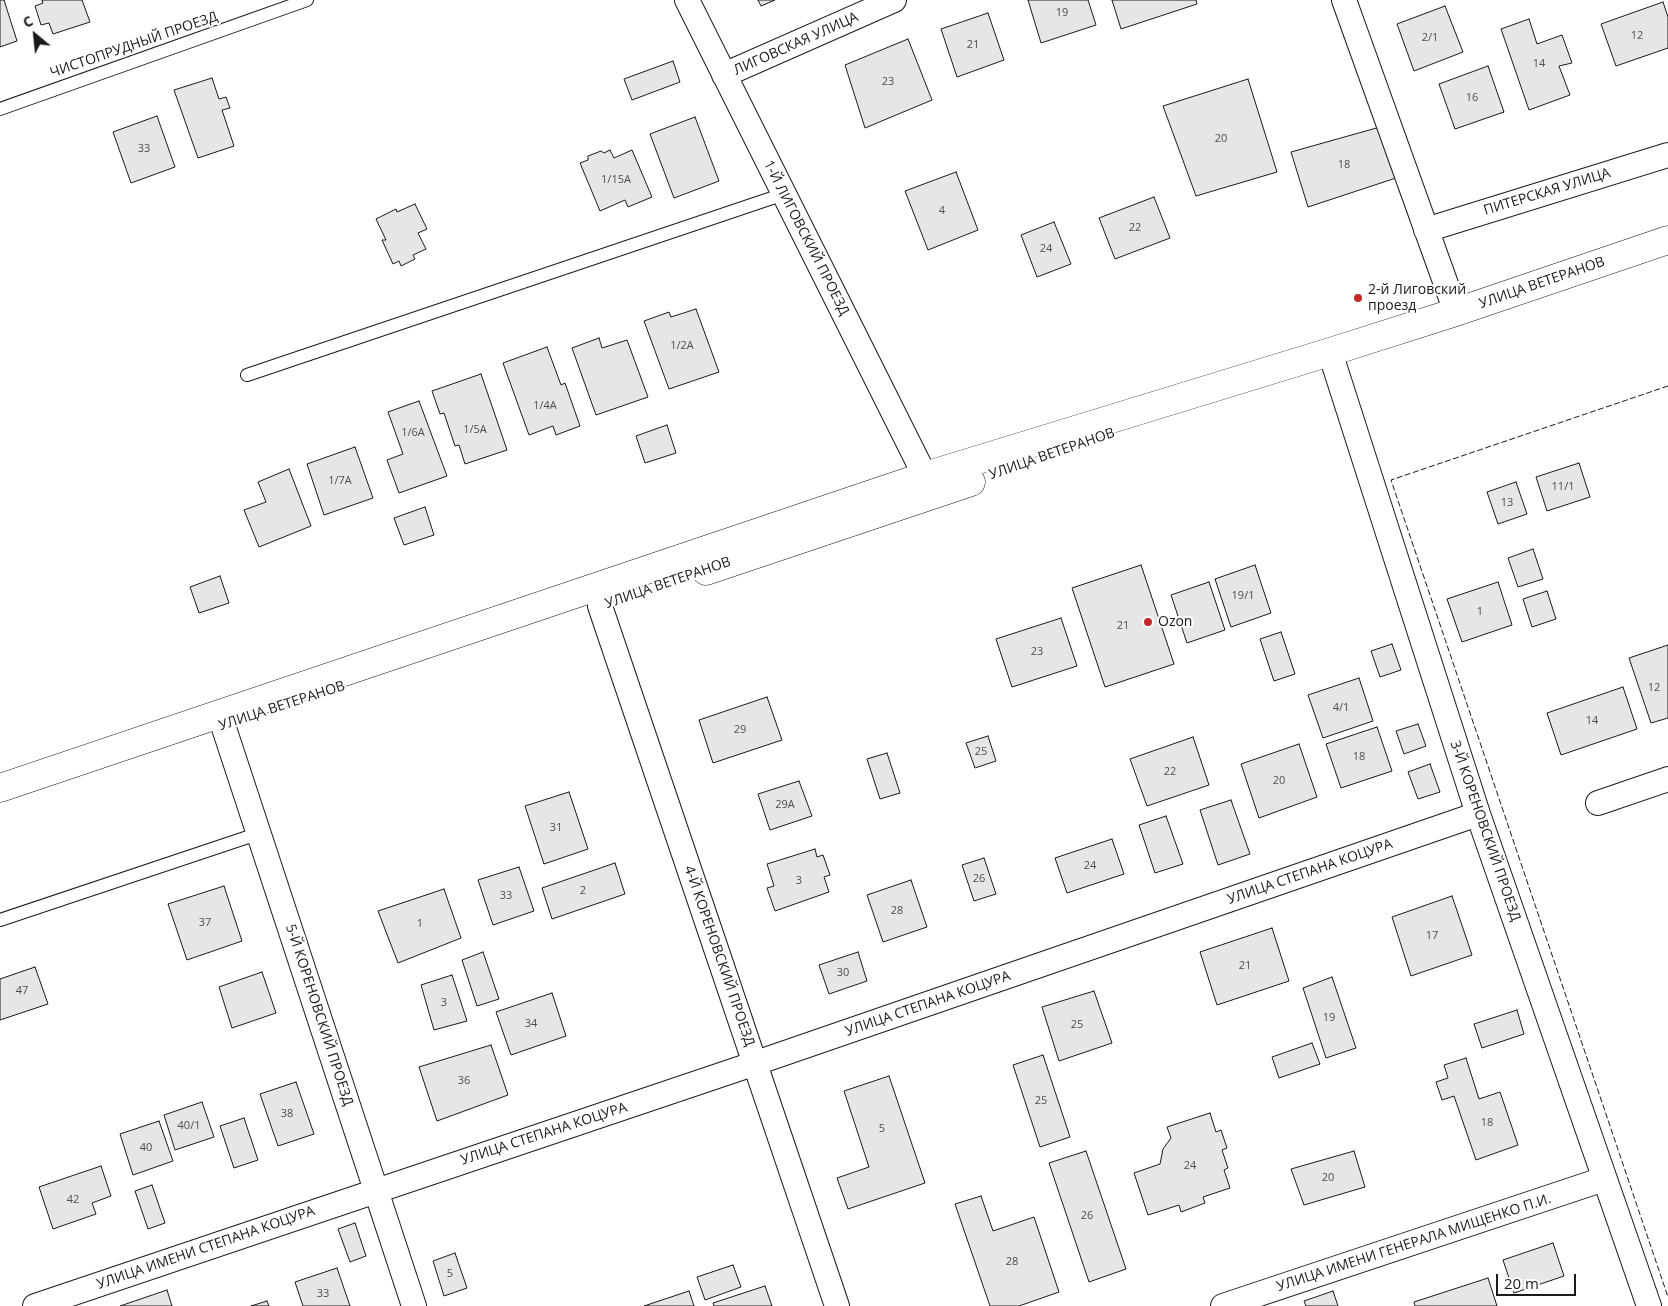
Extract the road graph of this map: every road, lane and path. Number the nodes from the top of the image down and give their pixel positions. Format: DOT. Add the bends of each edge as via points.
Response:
graph roads {
  1 [pos="307,0"];
  2 [pos="687,0"];
  3 [pos="894,0"];
  4 [pos="1344,0"];
  5 [pos="724,75"];
  6 [pos="0,109"];
  7 [pos="1668,155"];
  8 [pos="784,194"];
  9 [pos="1426,230"];
  10 [pos="1668,240"];
  11 [pos="1456,312"];
  12 [pos="1330,352"];
  13 [pos="248,375"];
  14 [pos="925,476"];
  15 [pos="600,606"];
  16 [pos="223,725"];
  17 [pos="1668,780"];
  18 [pos="0,788"];
  19 [pos="0,798"];
  20 [pos="1598,803"];
  21 [pos="1478,814"];
  22 [pos="260,833"];
  23 [pos="0,920"];
  24 [pos="756,1064"];
  25 [pos="1604,1179"];
  26 [pos="376,1190"];
  27 [pos="35,1306"];
  28 [pos="414,1306"];
  29 [pos="837,1306"];
  30 [pos="1223,1306"];
  31 [pos="1649,1306"];
  1 -- 6 [label="lane, ЧИСТОПРУДНЫЙ ПРОЕЗД"];
  2 -- 5 [label="street, 1-Й ЛИГОВСКИЙ ПРОЕЗД"];
  3 -- 5 [label="street, ЛИГОВСКАЯ УЛИЦА"];
  4 -- 9 [label="street"];
  5 -- 8 [label="street, 1-Й ЛИГОВСКИЙ ПРОЕЗД"];
  7 -- 9 [label="street, ПИТЕРСКАЯ УЛИЦА"];
  8 -- 13 [label="lane"];
  8 -- 14 [label="street, 1-Й ЛИГОВСКИЙ ПРОЕЗД"];
  9 -- 11 [label="street"];
  10 -- 11 [label="street, УЛИЦА ВЕТЕРАНОВ"];
  11 -- 12 [label="street, УЛИЦА ВЕТЕРАНОВ"];
  12 -- 14 [label="street, УЛИЦА ВЕТЕРАНОВ"];
  12 -- 15 [label="street, УЛИЦА ВЕТЕРАНОВ" via="1296,372"];
  12 -- 21 [label="street, 3-Й КОРЕНОВСКИЙ ПРОЕЗД"];
  14 -- 18 [label="street, УЛИЦА ВЕТЕРАНОВ"];
  15 -- 16 [label="street, УЛИЦА ВЕТЕРАНОВ"];
  15 -- 24 [label="street, 4-Й КОРЕНОВСКИЙ ПРОЕЗД"];
  16 -- 19 [label="street, УЛИЦА ВЕТЕРАНОВ"];
  16 -- 22 [label="street, 5-Й КОРЕНОВСКИЙ ПРОЕЗД"];
  17 -- 20 [label="street"];
  21 -- 24 [label="street, УЛИЦА СТЕПАНА КОЦУРА"];
  21 -- 25 [label="street, 3-Й КОРЕНОВСКИЙ ПРОЕЗД"];
  22 -- 23 [label="lane"];
  22 -- 26 [label="street, 5-Й КОРЕНОВСКИЙ ПРОЕЗД"];
  24 -- 26 [label="street, УЛИЦА СТЕПАНА КОЦУРА"];
  24 -- 29 [label="street, 4-Й КОРЕНОВСКИЙ ПРОЕЗД"];
  25 -- 30 [label="street, УЛИЦА ИМЕНИ ГЕНЕРАЛА МИЩЕНКО П.И."];
  25 -- 31 [label="street, 3-Й КОРЕНОВСКИЙ ПРОЕЗД"];
  26 -- 27 [label="street, УЛИЦА ИМЕНИ СТЕПАНА КОЦУРА"];
  26 -- 28 [label="street, 5-Й КОРЕНОВСКИЙ ПРОЕЗД"];
}
